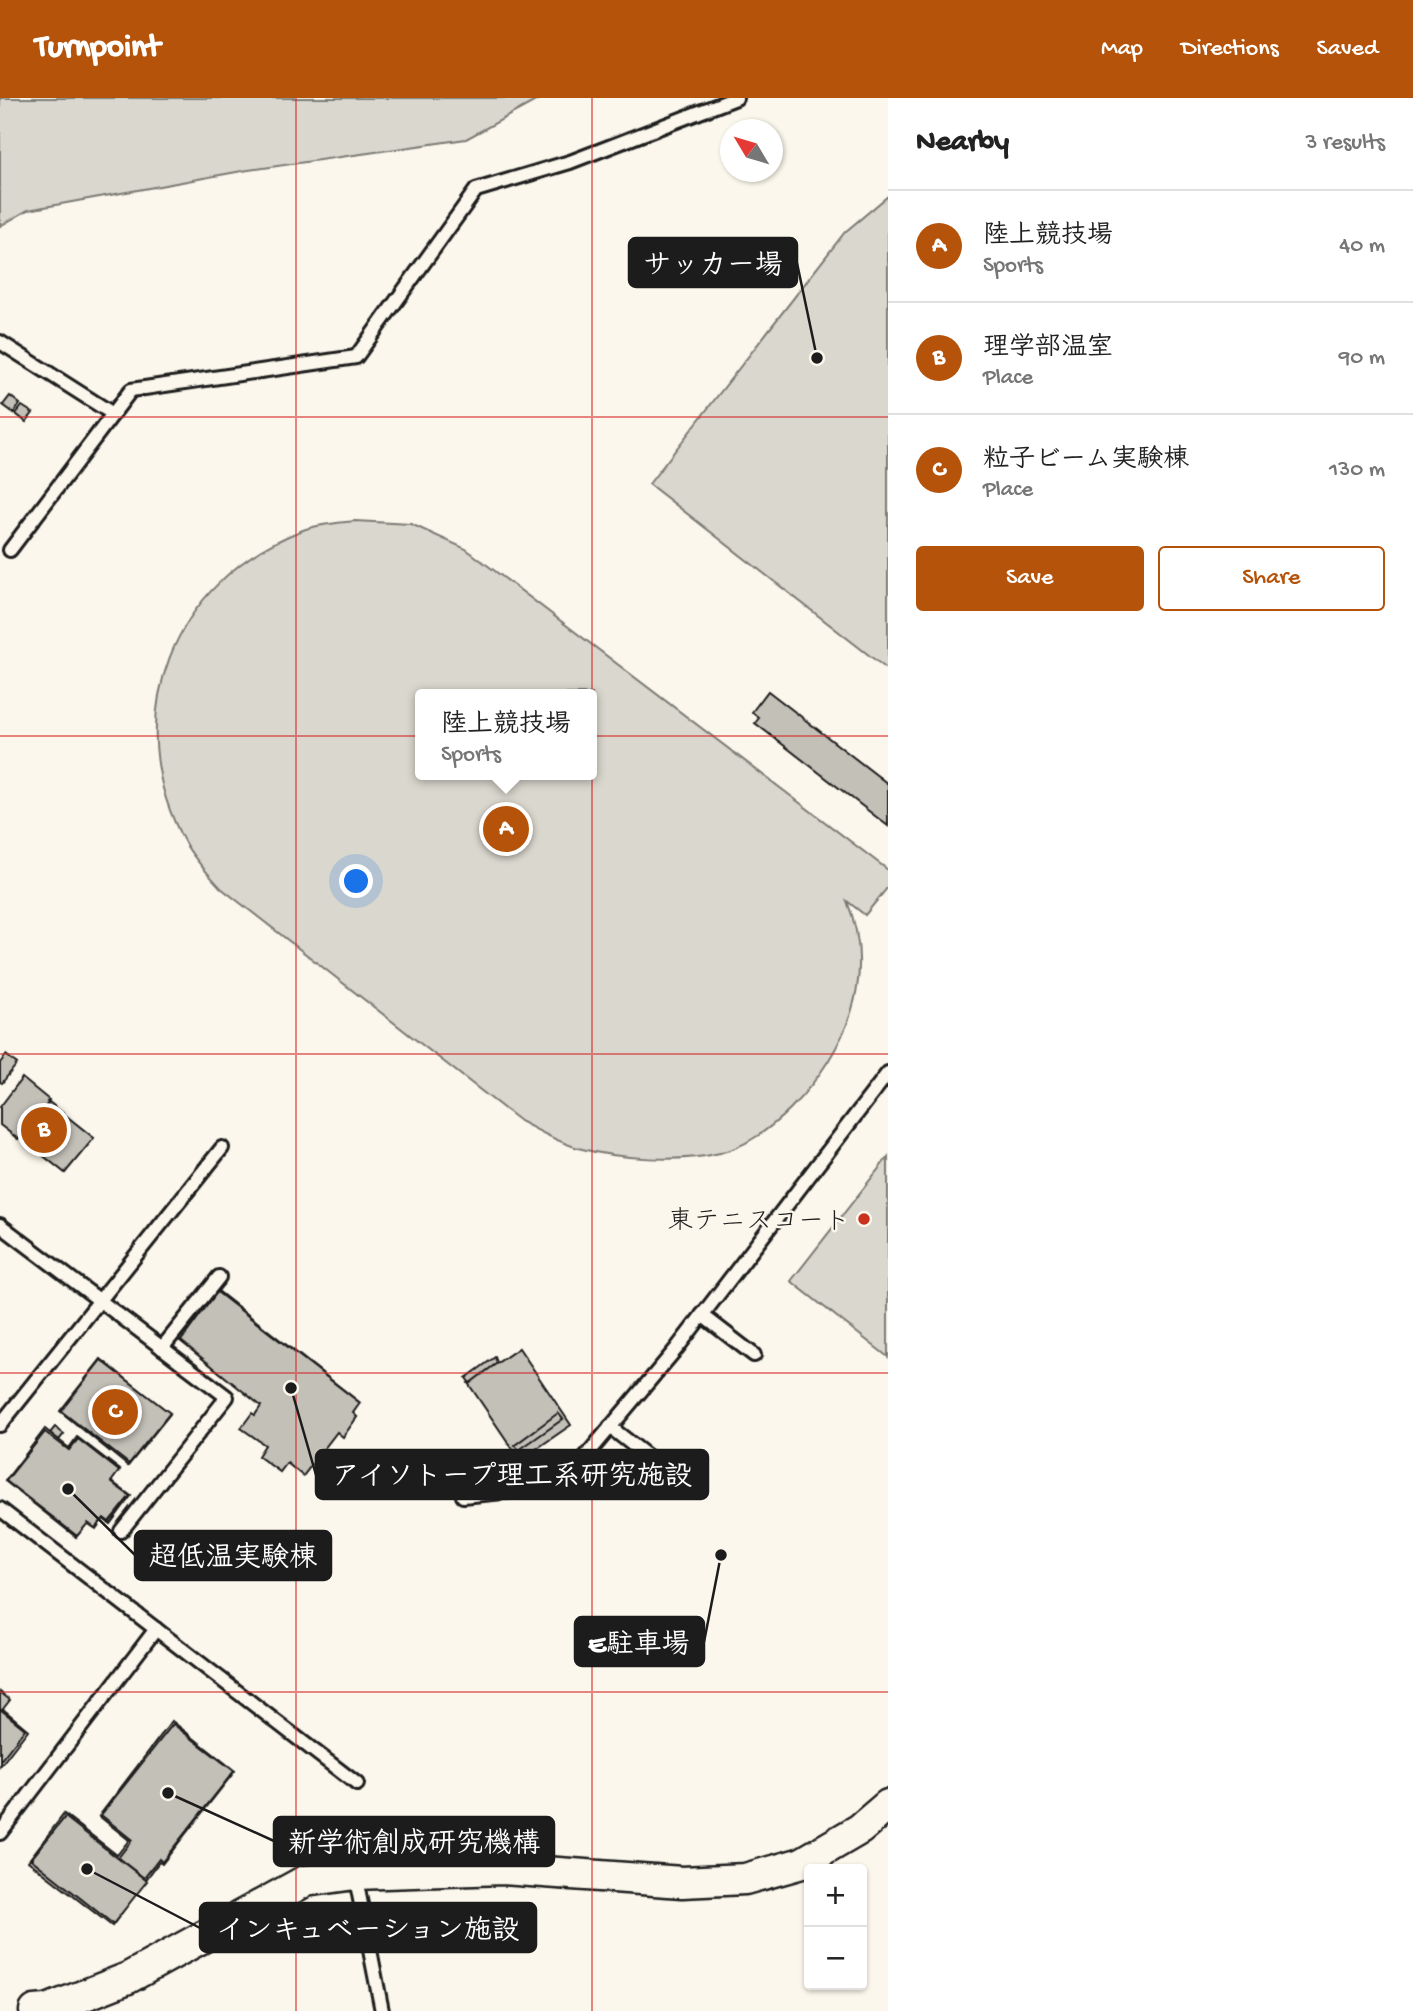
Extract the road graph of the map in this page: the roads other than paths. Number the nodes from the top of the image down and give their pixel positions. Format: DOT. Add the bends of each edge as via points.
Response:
graph roads {
  1 [pos="736,98"];
  2 [pos="0,342"];
  3 [pos="113,414"];
  4 [pos="10,550"];
  5 [pos="888,1073"];
  6 [pos="222,1148"];
  7 [pos="0,1225"];
  8 [pos="219,1276"];
  9 [pos="99,1299"];
  10 [pos="702,1315"];
  11 [pos="162,1348"];
  12 [pos="754,1355"];
  13 [pos="0,1425"];
  14 [pos="610,1427"];
  15 [pos="665,1470"];
  16 [pos="463,1496"];
  17 [pos="0,1509"];
  18 [pos="121,1531"];
  19 [pos="156,1629"];
  20 [pos="357,1784"];
  21 [pos="888,1805"];
  22 [pos="0,1833"];
  23 [pos="355,1874"];
  24 [pos="35,2011"];
  25 [pos="382,2011"];
  1 -- 3 [label="lane" via="570,162 475,190 356,357 131,390"];
  2 -- 3 [label="lane"];
  3 -- 4 [label="lane"];
  5 -- 10 [label="lane"];
  6 -- 9 [label="lane"];
  7 -- 9 [label="lane"];
  8 -- 11 [label="lane"];
  9 -- 11 [label="lane"];
  9 -- 13 [label="lane"];
  10 -- 12 [label="lane"];
  10 -- 14 [label="lane"];
  11 -- 18 [label="lane" via="227,1397"];
  14 -- 15 [label="lane"];
  14 -- 16 [label="lane" via="581,1462 513,1491"];
  17 -- 19 [label="lane"];
  19 -- 20 [label="lane"];
  19 -- 22 [label="lane"];
  21 -- 23 [label="street" via="860,1829 802,1863 746,1879 682,1882 503,1869"];
  23 -- 24 [label="street" via="305,1881 128,1978"];
  23 -- 25 [label="lane"];
}
